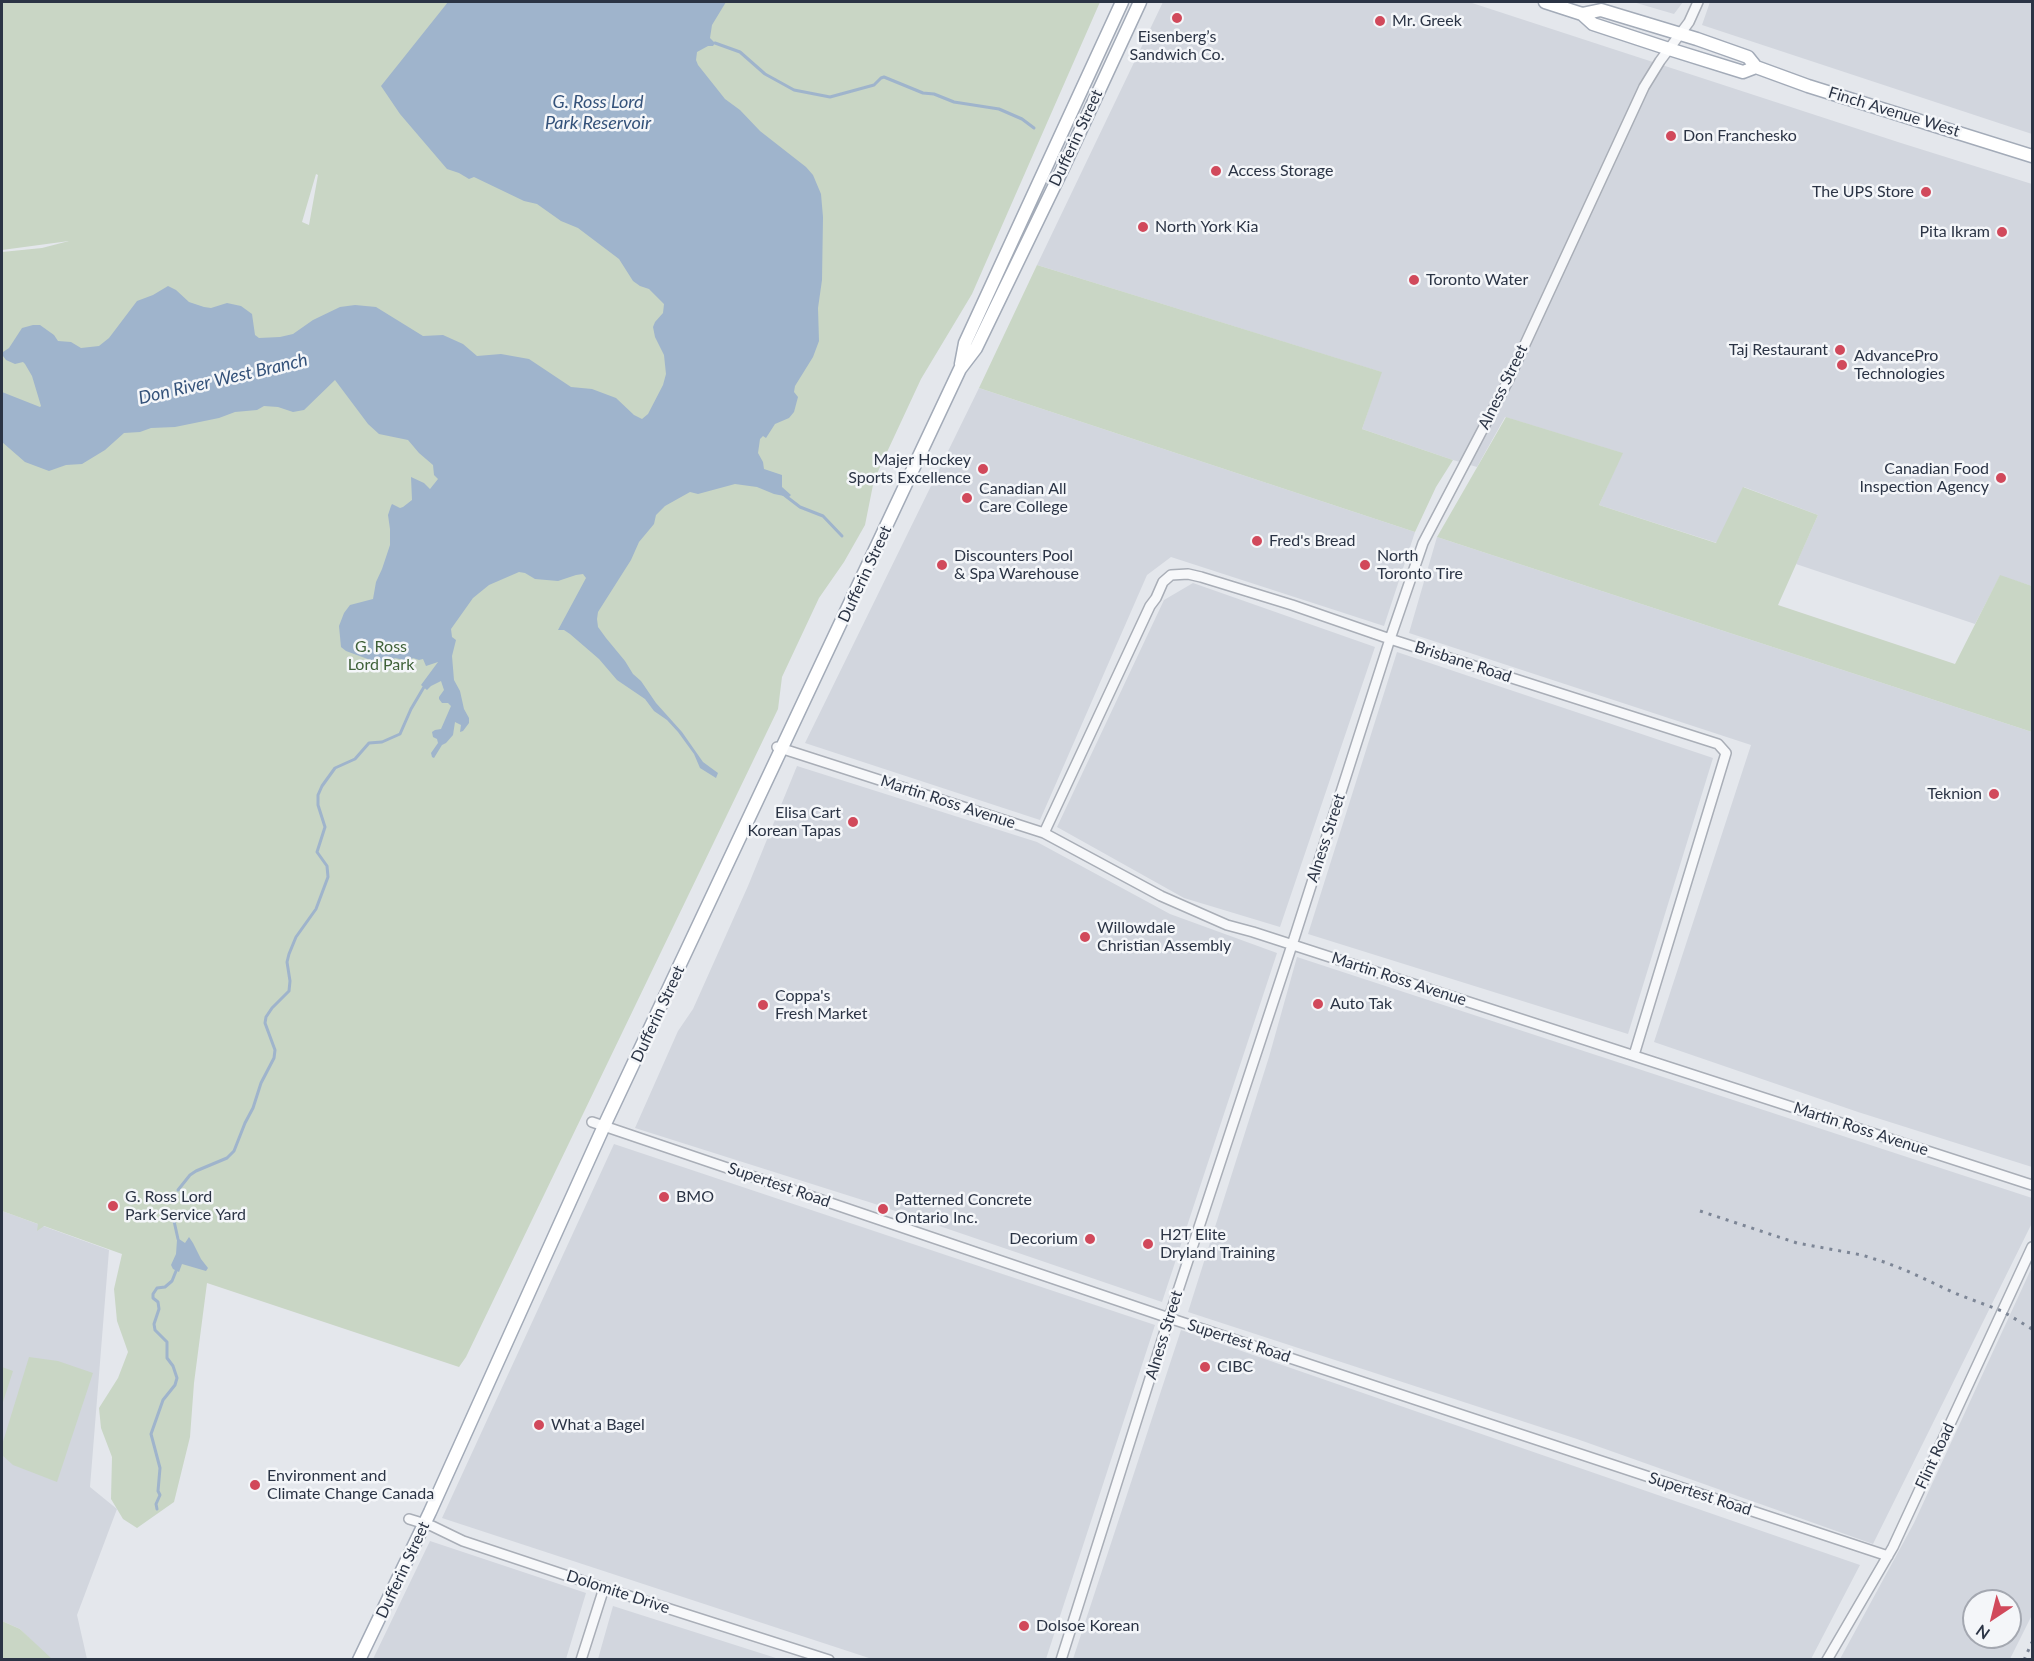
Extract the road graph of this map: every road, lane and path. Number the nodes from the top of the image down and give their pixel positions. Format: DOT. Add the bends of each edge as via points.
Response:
graph roads {
  1 [pos="1122,2"];
  2 [pos="1140,2"];
  3 [pos="1545,2"];
  4 [pos="1698,2"];
  5 [pos="1582,14"];
  6 [pos="1681,34"];
  7 [pos="1669,49"];
  8 [pos="1755,67"];
  9 [pos="2032,156"];
  10 [pos="960,369"];
  11 [pos="1390,639"];
  12 [pos="779,748"];
  13 [pos="1044,833"];
  14 [pos="1292,945"];
  15 [pos="1634,1055"];
  16 [pos="592,1122"];
  17 [pos="604,1126"];
  18 [pos="2032,1185"];
  19 [pos="2032,1247"];
  20 [pos="1169,1318"];
  21 [pos="409,1519"];
  22 [pos="424,1524"];
  23 [pos="1888,1556"];
  24 [pos="604,1588"];
  25 [pos="359,1659"];
  26 [pos="581,1659"];
  27 [pos="830,1659"];
  28 [pos="1061,1659"];
  29 [pos="1827,1659"];
  1 -- 10 [label="main road, Dufferin Street" via="965,342"];
  2 -- 10 [label="main road, Dufferin Street" via="976,348"];
  3 -- 5 [label="main road, Finch Avenue West"];
  4 -- 6 [label="street, Alness Street"];
  5 -- 6 [label="main road, Finch Avenue West" via="1601,10"];
  5 -- 7 [label="main road, Finch Avenue West" via="1593,24"];
  6 -- 7 [label="street, Alness Street"];
  6 -- 8 [label="main road, Finch Avenue West" via="1748,57"];
  7 -- 8 [label="main road, Finch Avenue West" via="1743,72"];
  7 -- 11 [label="street, Alness Street" via="1644,87 1508,381 1423,543"];
  8 -- 9 [label="main road, Finch Avenue West"];
  10 -- 12 [label="main road, Dufferin Street"];
  11 -- 13 [label="street, Brisbane Road" via="1201,577 1171,575 1162,582 1150,606"];
  11 -- 14 [label="street, Alness Street"];
  11 -- 15 [label="street, Brisbane Road" via="1718,744 1726,753"];
  12 -- 13 [label="street, Martin Ross Avenue"];
  12 -- 17 [label="main road, Dufferin Street"];
  13 -- 14 [label="street, Martin Ross Avenue" via="1190,910"];
  14 -- 15 [label="street, Martin Ross Avenue"];
  14 -- 20 [label="street, Alness Street"];
  15 -- 18 [label="street, Martin Ross Avenue"];
  16 -- 17 [label="street, Supertest Road"];
  17 -- 20 [label="street, Supertest Road"];
  17 -- 22 [label="main road, Dufferin Street"];
  19 -- 23 [label="street, Flint Road"];
  20 -- 23 [label="street, Supertest Road"];
  20 -- 28 [label="street, Alness Street"];
  21 -- 22 [label="street, Dolomite Drive"];
  22 -- 24 [label="street, Dolomite Drive"];
  22 -- 25 [label="main road, Dufferin Street"];
  23 -- 29 [label="street, Flint Road"];
  24 -- 26 [label="street"];
  24 -- 27 [label="street, Dolomite Drive"];
}
